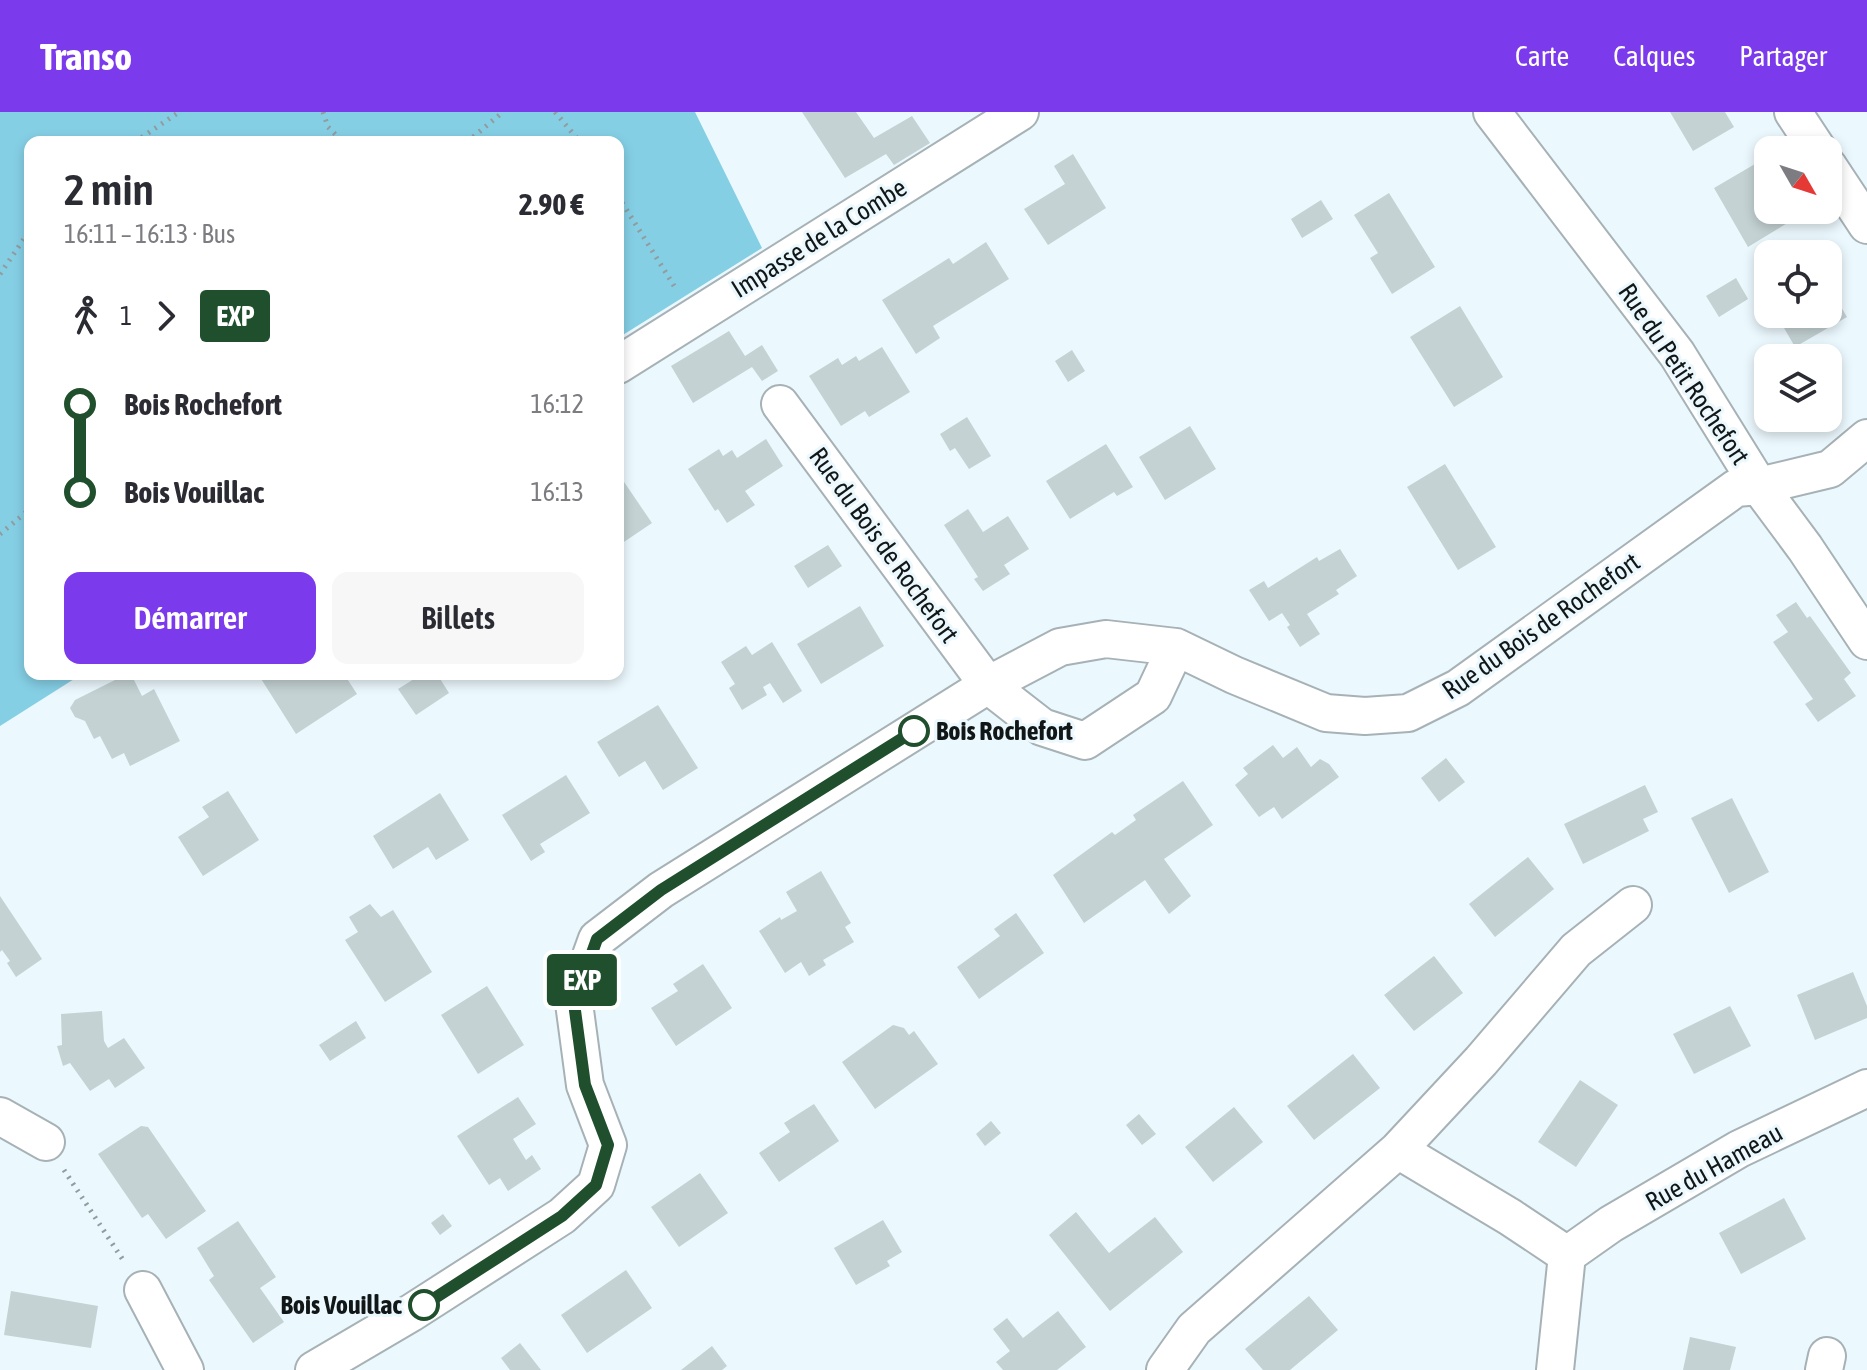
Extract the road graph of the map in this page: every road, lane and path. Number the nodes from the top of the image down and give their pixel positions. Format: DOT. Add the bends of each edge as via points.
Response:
graph roads {
  1 [pos="179,112"];
  2 [pos="323,112"];
  3 [pos="503,112"];
  4 [pos="555,112"];
  5 [pos="1020,112"];
  6 [pos="1492,112"];
  7 [pos="1793,112"];
  8 [pos="144,136"];
  9 [pos="337,136"];
  10 [pos="474,136"];
  11 [pos="575,136"];
  12 [pos="1809,136"];
  13 [pos="1842,187"];
  14 [pos="624,206"];
  15 [pos="1867,225"];
  16 [pos="24,239"];
  17 [pos="0,274"];
  18 [pos="693,317"];
  19 [pos="624,361"];
  20 [pos="780,404"];
  21 [pos="1867,438"];
  22 [pos="1759,486"];
  23 [pos="24,514"];
  24 [pos="0,534"];
  25 [pos="1867,641"];
  26 [pos="1176,647"];
  27 [pos="988,685"];
  28 [pos="1633,905"];
  29 [pos="1867,1088"];
  30 [pos="0,1116"];
  31 [pos="46,1142"];
  32 [pos="1398,1150"];
  33 [pos="1567,1255"];
  34 [pos="143,1290"];
  35 [pos="185,1370"];
  36 [pos="314,1370"];
  37 [pos="1165,1370"];
  38 [pos="1555,1370"];
  1 -- 8 [label="path"];
  2 -- 9 [label="path"];
  3 -- 10 [label="path"];
  4 -- 11 [label="path"];
  5 -- 18 [label="street, Impasse de la Combe"];
  6 -- 22 [label="street, Rue du Petit Rochefort" via="1677,354"];
  7 -- 12 [label="street"];
  13 -- 15 [label="street"];
  14 -- 18 [label="path"];
  16 -- 17 [label="path"];
  18 -- 19 [label="street, Impasse de la Combe"];
  20 -- 27 [label="street, Rue du Bois de Rochefort"];
  21 -- 22 [label="street, Rue du Bois de Rochefort" via="1830,469"];
  22 -- 25 [label="street, Rue du Petit Rochefort"];
  22 -- 26 [label="street, Rue du Bois de Rochefort" via="1736,488 1458,688 1408,713 1326,713"];
  23 -- 24 [label="path"];
  26 -- 27 [label="street, Rue du Bois de Rochefort" via="1106,639 1060,647"];
  26 -- 27 [label="street, Rue du Bois de Rochefort" via="1153,696 1085,741 1042,727"];
  27 -- 36 [label="street, Rue du Bois de Rochefort" via="661,890 597,939 574,1003 585,1085 608,1145 596,1185 562,1216"];
  28 -- 32 [label="street" via="1576,950"];
  29 -- 33 [label="street, Rue du Hameau" via="1739,1149"];
  30 -- 31 [label="street"];
  31 -- 34 [label="path"];
  32 -- 33 [label="street"];
  32 -- 37 [label="street" via="1194,1329"];
  33 -- 38 [label="street"];
  34 -- 35 [label="street"];
}
